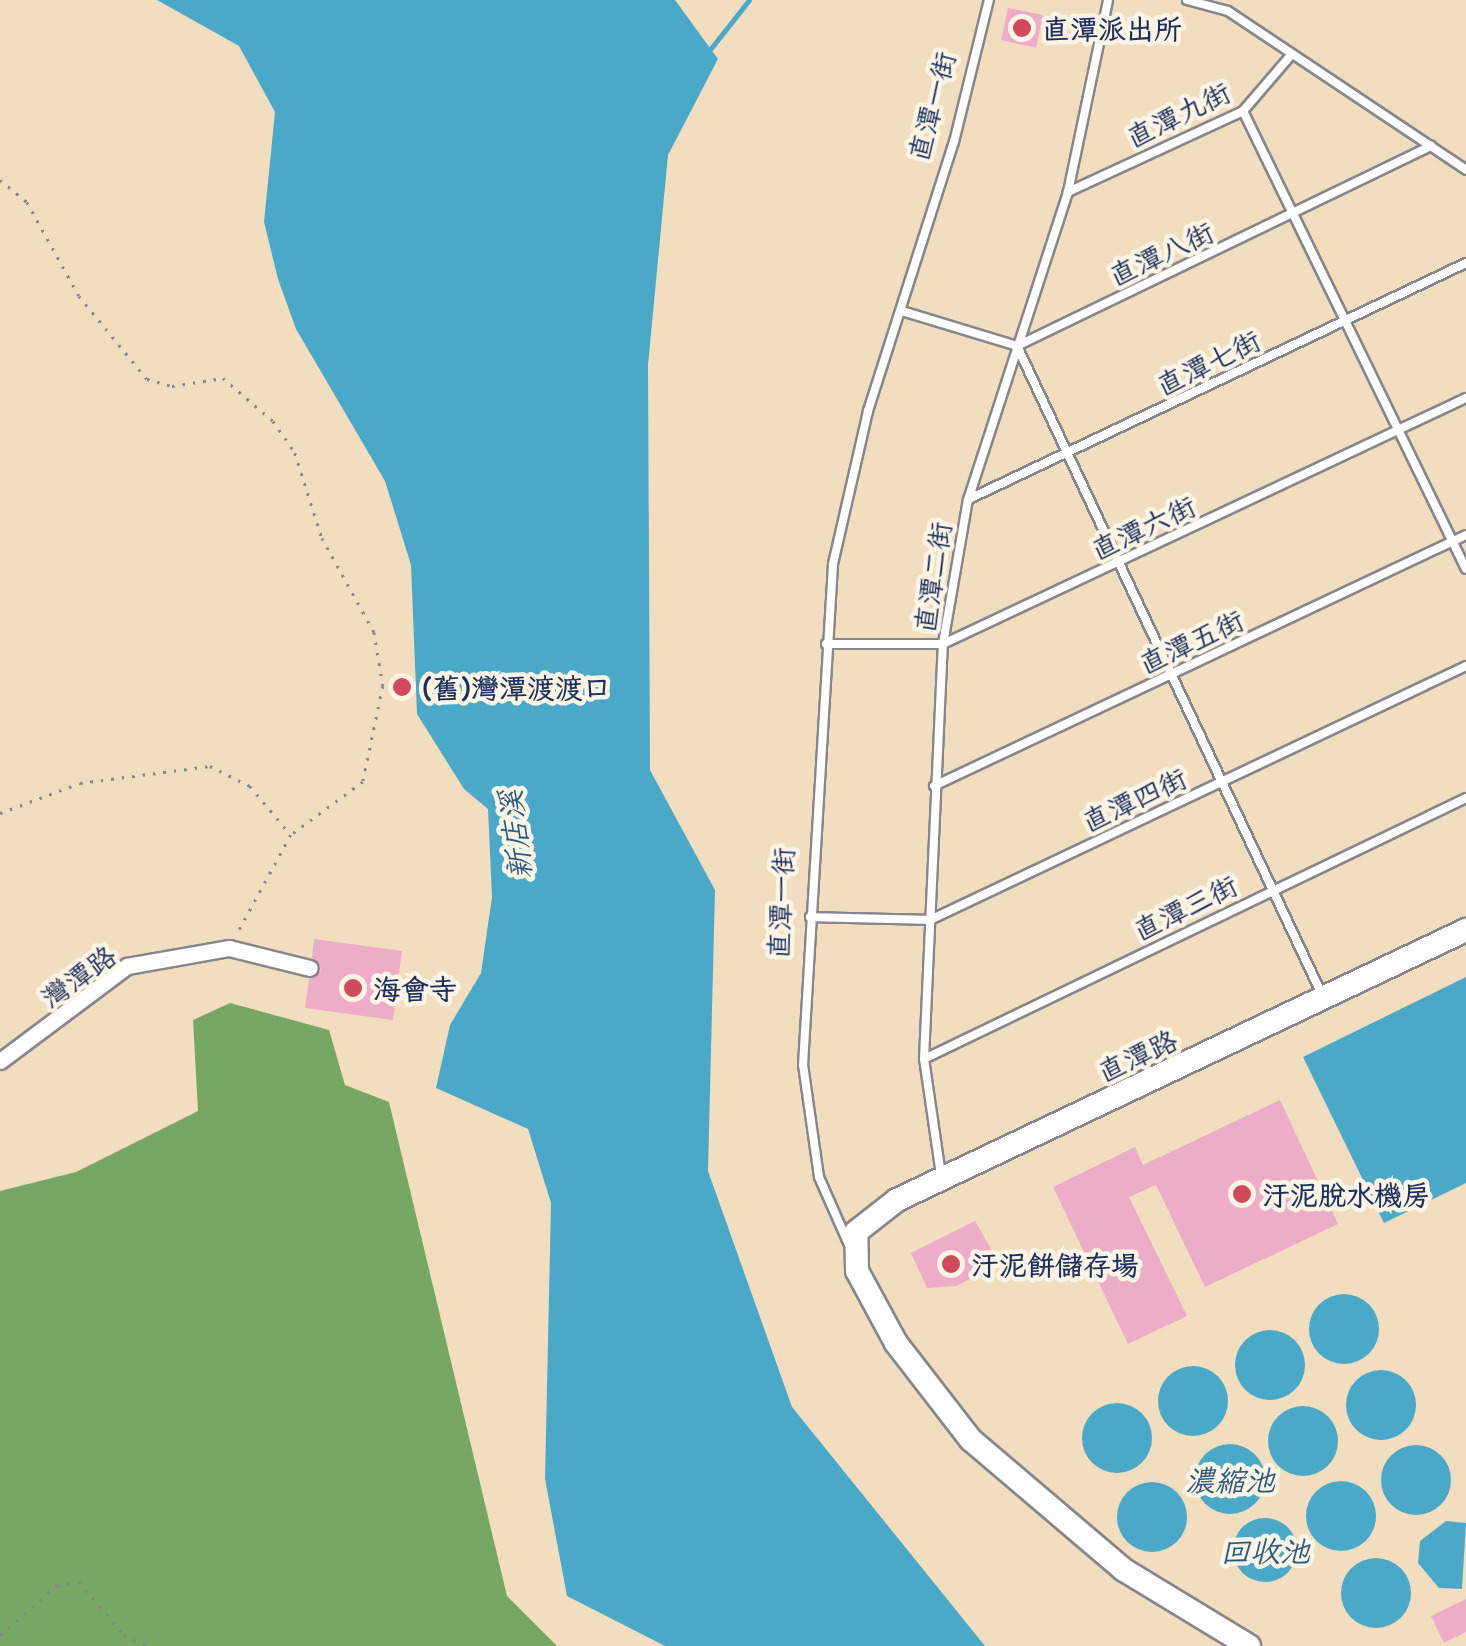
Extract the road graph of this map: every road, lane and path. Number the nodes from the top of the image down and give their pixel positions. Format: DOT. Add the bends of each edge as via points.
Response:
graph roads {
  1 [pos="988,0"];
  2 [pos="1108,0"];
  3 [pos="1188,0"];
  4 [pos="1292,55"];
  5 [pos="1244,111"];
  6 [pos="1431,146"];
  7 [pos="1466,170"];
  8 [pos="0,180"];
  9 [pos="1068,192"];
  10 [pos="1296,214"];
  11 [pos="1466,263"];
  12 [pos="902,311"];
  13 [pos="1348,319"];
  14 [pos="1017,346"];
  15 [pos="1466,398"];
  16 [pos="1401,429"];
  17 [pos="1068,456"];
  18 [pos="968,500"];
  19 [pos="1466,534"];
  20 [pos="1452,542"];
  21 [pos="1119,564"];
  22 [pos="1466,569"];
  23 [pos="826,644"];
  24 [pos="943,644"];
  25 [pos="1466,666"];
  26 [pos="1172,676"];
  27 [pos="1223,782"];
  28 [pos="934,786"];
  29 [pos="1466,798"];
  30 [pos="0,812"];
  31 [pos="292,835"];
  32 [pos="1276,888"];
  33 [pos="810,917"];
  34 [pos="930,920"];
  35 [pos="1466,930"];
  36 [pos="229,948"];
  37 [pos="310,968"];
  38 [pos="1324,1001"];
  39 [pos="924,1059"];
  40 [pos="0,1061"];
  41 [pos="942,1180"];
  42 [pos="852,1251"];
  43 [pos="0,1635"];
  44 [pos="149,1646"];
  45 [pos="1249,1646"];
  1 -- 12 [label="lane, 直潭一街" via="954,142"];
  2 -- 9 [label="lane, 直潭二街"];
  3 -- 4 [label="lane" via="1228,11"];
  4 -- 5 [label="lane, 直潭九街"];
  4 -- 6 [label="lane"];
  5 -- 9 [label="lane, 直潭九街"];
  5 -- 10 [label="lane"];
  6 -- 7 [label="lane"];
  6 -- 10 [label="lane, 直潭八街"];
  8 -- 31 [label="path" via="27,202 79,296 147,379 172,386 223,378 245,392 295,453 322,538 374,632 382,686 362,782"];
  9 -- 14 [label="lane, 直潭二街"];
  10 -- 13 [label="lane"];
  10 -- 14 [label="lane, 直潭八街"];
  11 -- 13 [label="lane, 直潭七街"];
  12 -- 14 [label="lane"];
  12 -- 23 [label="lane, 直潭一街" via="840,512"];
  13 -- 16 [label="lane"];
  13 -- 17 [label="lane, 直潭七街"];
  14 -- 17 [label="lane"];
  14 -- 18 [label="lane, 直潭二街"];
  15 -- 16 [label="lane, 直潭六街"];
  16 -- 20 [label="lane"];
  16 -- 21 [label="lane, 直潭六街"];
  17 -- 18 [label="lane, 直潭七街"];
  17 -- 21 [label="lane"];
  18 -- 24 [label="lane, 直潭二街"];
  19 -- 20 [label="lane, 直潭五街"];
  20 -- 22 [label="lane"];
  20 -- 26 [label="lane, 直潭五街"];
  21 -- 24 [label="lane, 直潭六街"];
  21 -- 26 [label="lane"];
  23 -- 24 [label="lane, 直潭六街"];
  23 -- 33 [label="lane, 直潭一街"];
  24 -- 28 [label="lane, 直潭二街"];
  25 -- 27 [label="lane, 直潭四街"];
  26 -- 27 [label="lane"];
  26 -- 28 [label="lane, 直潭五街"];
  27 -- 32 [label="lane"];
  27 -- 34 [label="lane, 直潭四街"];
  28 -- 34 [label="lane, 直潭二街"];
  29 -- 32 [label="lane, 直潭三街"];
  30 -- 31 [label="path" via="80,782 210,766 250,786"];
  31 -- 36 [label="path"];
  32 -- 38 [label="lane"];
  32 -- 39 [label="lane, 直潭三街"];
  33 -- 34 [label="lane, 直潭四街"];
  33 -- 42 [label="lane, 直潭一街" via="807,1107 819,1178"];
  34 -- 39 [label="lane, 直潭二街"];
  35 -- 38 [label="street, 直潭路"];
  36 -- 37 [label="street, 灣潭路"];
  36 -- 40 [label="street, 灣潭路" via="127,966"];
  38 -- 41 [label="street, 直潭路"];
  39 -- 41 [label="lane, 直潭二街"];
  41 -- 42 [label="street, 直潭路" via="868,1217"];
  42 -- 45 [label="street, 直潭一街" via="896,1343 971,1440 1124,1570"];
  43 -- 44 [label="path" via="57,1585 78,1582 124,1635"];
}
